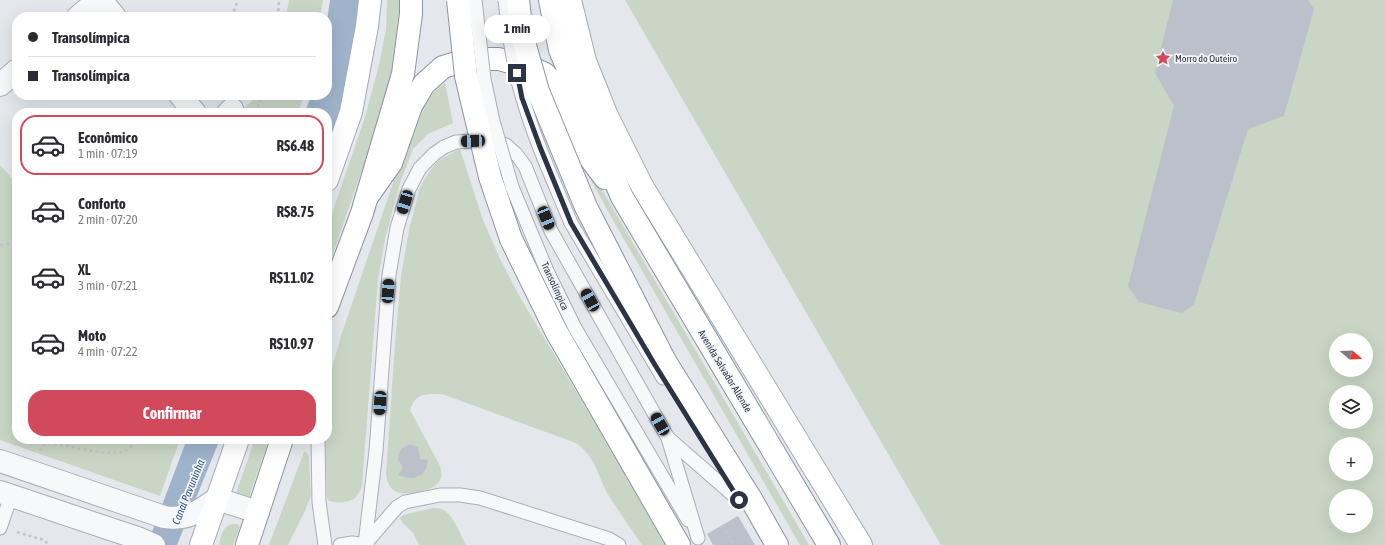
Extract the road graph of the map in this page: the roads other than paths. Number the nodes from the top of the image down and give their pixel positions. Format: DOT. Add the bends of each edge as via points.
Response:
graph roads {
  1 [pos="98,0"];
  2 [pos="101,0"];
  3 [pos="370,0"];
  4 [pos="411,0"];
  5 [pos="458,0"];
  6 [pos="475,0"];
  7 [pos="505,0"];
  8 [pos="518,0"];
  9 [pos="550,0"];
  10 [pos="570,0"];
  11 [pos="84,12"];
  12 [pos="111,12"];
  13 [pos="12,74"];
  14 [pos="0,85"];
  15 [pos="184,100"];
  16 [pos="191,108"];
  17 [pos="332,165"];
  18 [pos="367,197"];
  19 [pos="622,197"];
  20 [pos="332,294"];
  21 [pos="668,438"];
  22 [pos="236,444"];
  23 [pos="280,444"];
  24 [pos="318,444"];
  25 [pos="0,461"];
  26 [pos="6,494"];
  27 [pos="217,499"];
  28 [pos="739,500"];
  29 [pos="258,512"];
  30 [pos="0,528"];
  31 [pos="693,543"];
  32 [pos="154,545"];
  33 [pos="201,545"];
  34 [pos="247,545"];
  35 [pos="325,545"];
  36 [pos="340,545"];
  37 [pos="366,545"];
  38 [pos="620,545"];
  39 [pos="766,545"];
  40 [pos="777,545"];
  41 [pos="829,545"];
  42 [pos="861,545"];
  1 -- 11 [label="street"];
  2 -- 12 [label="street"];
  3 -- 17 [label="main road" via="350,112"];
  4 -- 18 [label="main road" via="403,74"];
  5 -- 31 [label="main road, bridge" via="466,76 490,177 512,239 556,332"];
  6 -- 31 [label="lane, Transolímpica, bridge" via="484,80 512,187 575,328"];
  7 -- 28 [label="lane, bridge" via="511,47 522,98 571,223"];
  8 -- 40 [label="main road, bridge" via="522,35 538,91 586,207 665,361"];
  9 -- 19 [label="main road" via="560,50"];
  10 -- 42 [label="main road" via="586,62 607,116 642,186"];
  13 -- 14 [label="street"];
  15 -- 16 [label="street"];
  18 -- 19 [label="main road" via="391,163 411,106 424,84 443,67 463,61 499,59 545,74 554,84 584,150"];
  18 -- 20 [label="main road"];
  19 -- 41 [label="main road, Avenida Salvador Allende"];
  21 -- 28 [label="lane"];
  21 -- 31 [label="lane"];
  21 -- 37 [label="lane" via="551,230 525,166 506,145 495,141 456,142 434,154 420,168 409,189 397,228 389,275"];
  22 -- 27 [label="main road"];
  23 -- 29 [label="main road"];
  24 -- 35 [label="lane" via="319,502"];
  25 -- 27 [label="street" via="171,518 191,515"];
  26 -- 30 [label="lane"];
  26 -- 32 [label="street"];
  27 -- 29 [label="street"];
  27 -- 33 [label="main road"];
  28 -- 39 [label="lane"];
  29 -- 34 [label="main road"];
  36 -- 37 [label="lane"];
  37 -- 38 [label="lane" via="397,507 405,502 440,495 460,495 480,498 609,539"];
}
